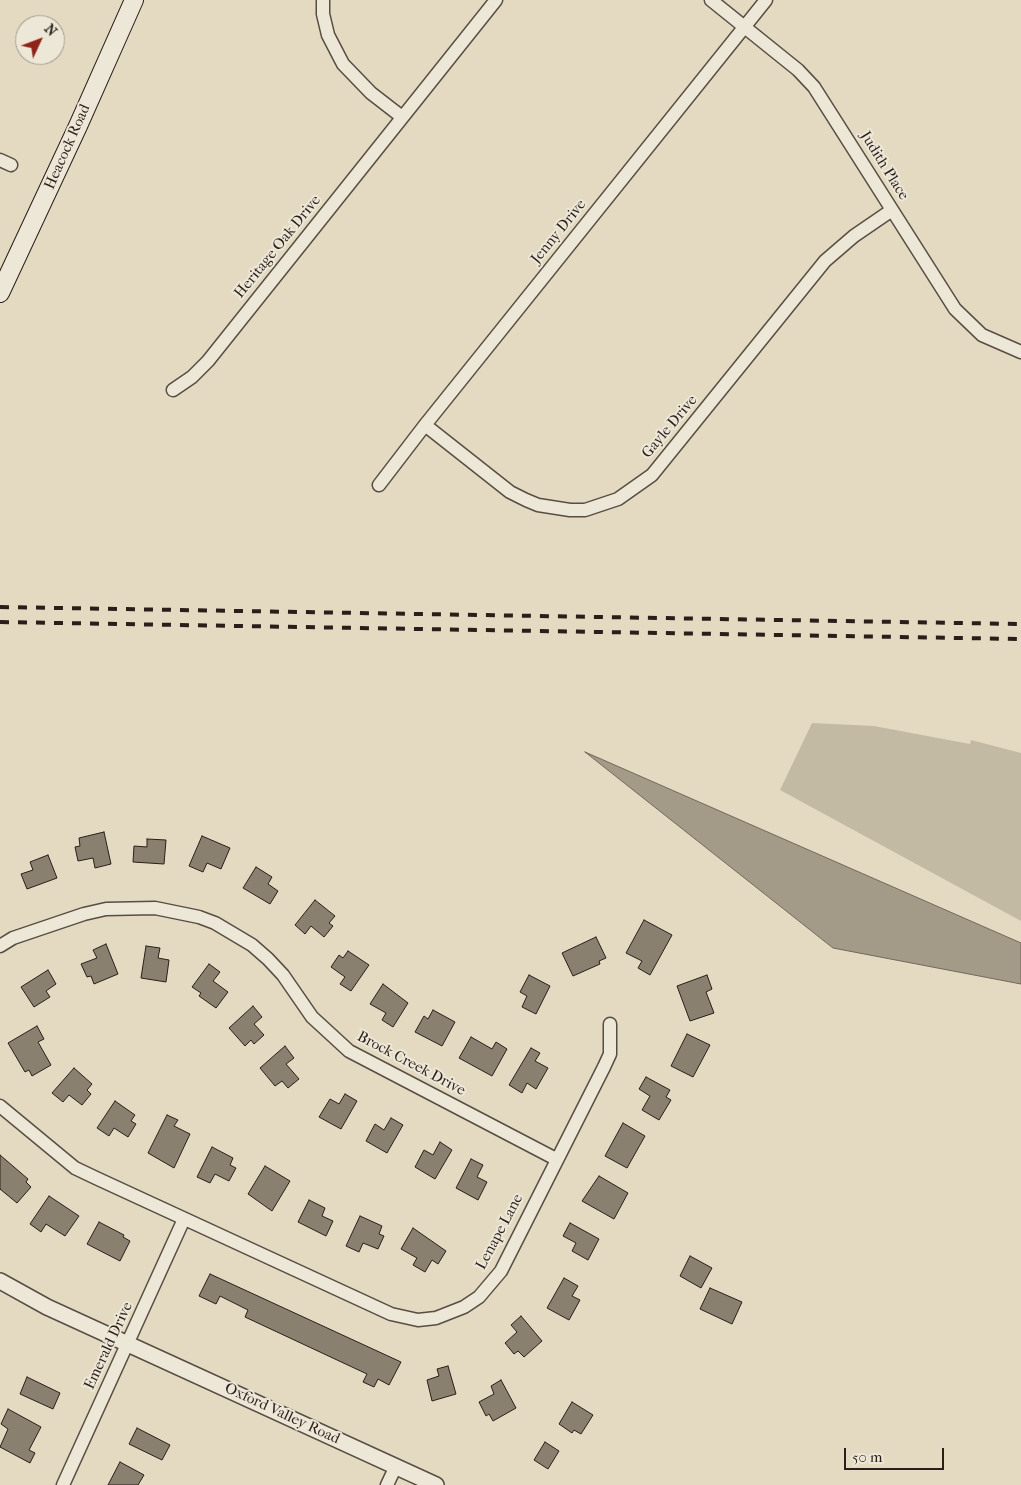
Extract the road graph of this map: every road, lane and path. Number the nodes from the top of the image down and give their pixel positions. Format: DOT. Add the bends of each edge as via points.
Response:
graph roads {
  1 [pos="134,0"];
  2 [pos="323,0"];
  3 [pos="496,0"];
  4 [pos="711,0"];
  5 [pos="766,0"];
  6 [pos="744,26"];
  7 [pos="402,117"];
  8 [pos="892,210"];
  9 [pos="0,293"];
  10 [pos="1021,352"];
  11 [pos="173,390"];
  12 [pos="425,425"];
  13 [pos="379,485"];
  14 [pos="0,946"];
  15 [pos="610,1024"];
  16 [pos="0,1106"];
  17 [pos="556,1159"];
  18 [pos="184,1219"];
  19 [pos="0,1281"];
  20 [pos="128,1343"];
  21 [pos="396,1466"];
  22 [pos="63,1485"];
  23 [pos="387,1485"];
  24 [pos="436,1485"];
  1 -- 9 [label="main road, Heacock Road"];
  2 -- 7 [label="street" via="328,35 343,64 371,93"];
  3 -- 7 [label="street, Heritage Oak Drive"];
  4 -- 6 [label="street, Judith Place"];
  5 -- 6 [label="street, Jenny Drive"];
  6 -- 8 [label="street, Judith Place" via="814,87"];
  6 -- 12 [label="street, Jenny Drive"];
  7 -- 11 [label="street, Heritage Oak Drive" via="208,361"];
  8 -- 10 [label="street, Judith Place" via="955,309 982,334"];
  8 -- 12 [label="street, Gayle Drive" via="825,260 652,475 618,499 585,510 532,503 510,492"];
  12 -- 13 [label="street, Jenny Drive"];
  14 -- 17 [label="street, Brock Creek Drive" via="13,938 106,909 155,908 215,923 268,958 312,1017 349,1051"];
  15 -- 17 [label="street, Lenape Lane" via="610,1054"];
  16 -- 18 [label="street" via="75,1168"];
  17 -- 18 [label="street, Lenape Lane" via="490,1286 464,1307 436,1318 418,1320 391,1314"];
  18 -- 20 [label="street, Emerald Drive"];
  19 -- 20 [label="street, Oxford Valley Road" via="47,1307"];
  20 -- 21 [label="street, Oxford Valley Road"];
  20 -- 22 [label="street, Emerald Drive"];
  21 -- 23 [label="street"];
  21 -- 24 [label="street, Oxford Valley Road"];
}
